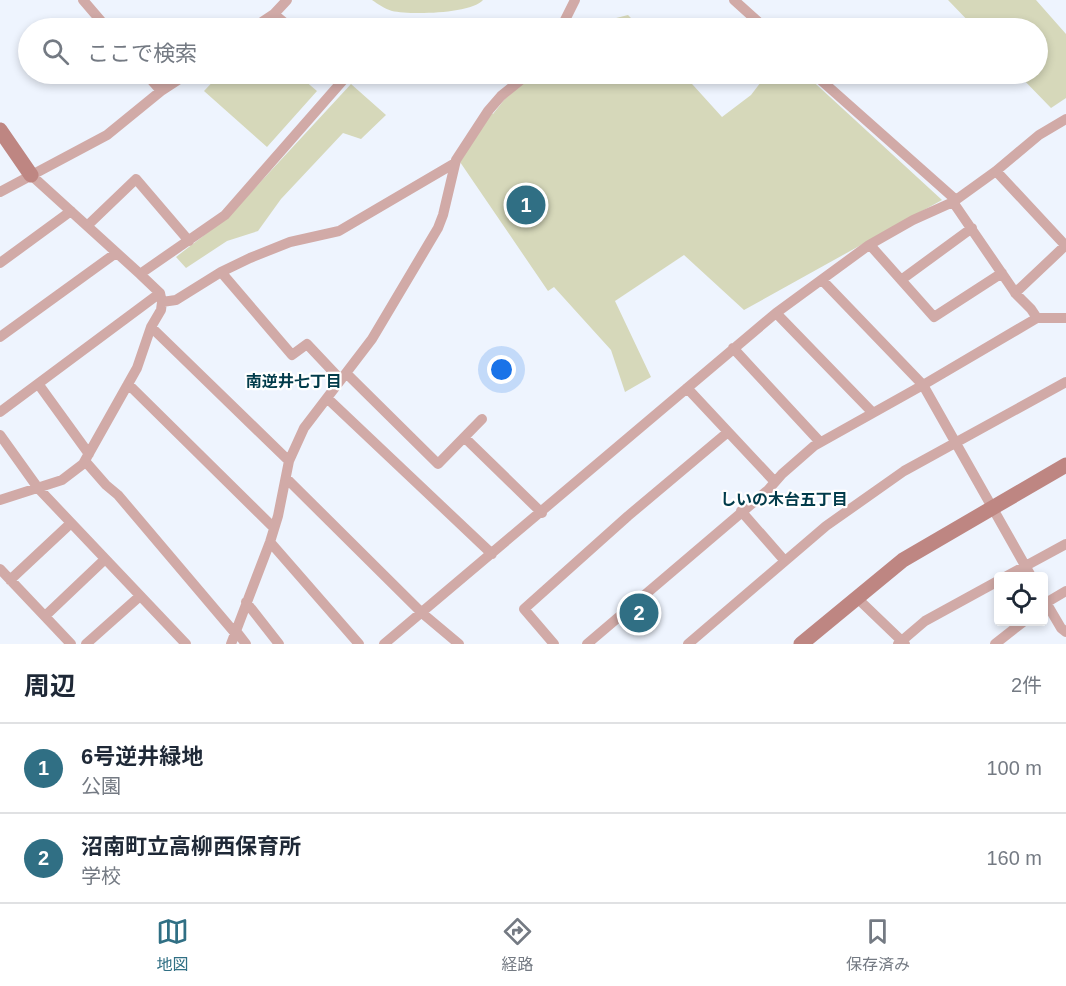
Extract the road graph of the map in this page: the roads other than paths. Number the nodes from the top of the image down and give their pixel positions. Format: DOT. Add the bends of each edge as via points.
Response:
graph roads {
  1 [pos="83,0"];
  2 [pos="287,0"];
  3 [pos="575,0"];
  4 [pos="734,0"];
  5 [pos="274,14"];
  6 [pos="98,18"];
  7 [pos="268,18"];
  8 [pos="279,18"];
  9 [pos="566,18"];
  10 [pos="754,18"];
  11 [pos="154,84"];
  12 [pos="173,84"];
  13 [pos="340,84"];
  14 [pos="516,84"];
  15 [pos="825,84"];
  16 [pos="161,92"];
  17 [pos="1066,119"];
  18 [pos="0,130"];
  19 [pos="455,163"];
  20 [pos="996,171"];
  21 [pos="31,175"];
  22 [pos="0,192"];
  23 [pos="955,201"];
  24 [pos="71,211"];
  25 [pos="88,225"];
  26 [pos="972,228"];
  27 [pos="189,241"];
  28 [pos="870,245"];
  29 [pos="1066,245"];
  30 [pos="116,253"];
  31 [pos="0,263"];
  32 [pos="221,272"];
  33 [pos="1002,273"];
  34 [pos="140,274"];
  35 [pos="822,280"];
  36 [pos="901,280"];
  37 [pos="1015,293"];
  38 [pos="161,298"];
  39 [pos="776,313"];
  40 [pos="1037,318"];
  41 [pos="1066,318"];
  42 [pos="151,327"];
  43 [pos="0,337"];
  44 [pos="733,348"];
  45 [pos="343,376"];
  46 [pos="1066,381"];
  47 [pos="128,384"];
  48 [pos="39,385"];
  49 [pos="923,385"];
  50 [pos="687,388"];
  51 [pos="327,398"];
  52 [pos="0,412"];
  53 [pos="873,413"];
  54 [pos="482,419"];
  55 [pos="728,432"];
  56 [pos="0,435"];
  57 [pos="465,438"];
  58 [pos="820,442"];
  59 [pos="954,442"];
  60 [pos="87,458"];
  61 [pos="289,461"];
  62 [pos="1066,465"];
  63 [pos="287,479"];
  64 [pos="775,482"];
  65 [pos="38,488"];
  66 [pos="0,501"];
  67 [pos="991,507"];
  68 [pos="741,511"];
  69 [pos="542,513"];
  70 [pos="71,523"];
  71 [pos="274,528"];
  72 [pos="270,542"];
  73 [pos="1066,544"];
  74 [pos="492,554"];
  75 [pos="105,559"];
  76 [pos="784,560"];
  77 [pos="0,569"];
  78 [pos="1028,571"];
  79 [pos="10,580"];
  80 [pos="994,584"];
  81 [pos="1066,591"];
  82 [pos="140,596"];
  83 [pos="856,597"];
  84 [pos="1048,600"];
  85 [pos="246,602"];
  86 [pos="1048,608"];
  87 [pos="422,613"];
  88 [pos="45,616"];
  89 [pos="1017,626"];
  90 [pos="1066,632"];
  91 [pos="234,636"];
  92 [pos="901,643"];
  93 [pos="71,644"];
  94 [pos="86,644"];
  95 [pos="186,644"];
  96 [pos="246,644"];
  97 [pos="279,644"];
  98 [pos="360,644"];
  99 [pos="384,644"];
  100 [pos="459,644"];
  101 [pos="554,644"];
  102 [pos="587,644"];
  103 [pos="688,644"];
  104 [pos="801,644"];
  105 [pos="995,644"];
  1 -- 6 [label="street"];
  2 -- 5 [label="street"];
  3 -- 9 [label="street"];
  4 -- 10 [label="street"];
  5 -- 7 [label="street"];
  5 -- 8 [label="street"];
  11 -- 16 [label="street"];
  12 -- 16 [label="street"];
  13 -- 27 [label="street" via="225,215"];
  14 -- 19 [label="street" via="488,111"];
  15 -- 23 [label="street"];
  16 -- 21 [label="street" via="107,135"];
  17 -- 20 [label="street" via="1039,135"];
  18 -- 21 [label="street"];
  19 -- 32 [label="street" via="339,231 290,242"];
  19 -- 45 [label="street" via="438,228 372,339"];
  20 -- 23 [label="street"];
  20 -- 29 [label="street"];
  21 -- 22 [label="street"];
  21 -- 24 [label="street"];
  23 -- 26 [label="street"];
  23 -- 28 [label="street"];
  24 -- 25 [label="street"];
  24 -- 31 [label="street"];
  25 -- 27 [label="street" via="136,179"];
  25 -- 30 [label="street"];
  26 -- 33 [label="street"];
  26 -- 36 [label="street"];
  27 -- 34 [label="street"];
  28 -- 35 [label="street"];
  28 -- 36 [label="street"];
  29 -- 37 [label="street"];
  30 -- 34 [label="street"];
  30 -- 43 [label="street"];
  32 -- 38 [label="street" via="176,300"];
  32 -- 45 [label="street" via="292,355 307,344"];
  33 -- 36 [label="street" via="934,317"];
  33 -- 37 [label="street"];
  34 -- 38 [label="street"];
  35 -- 39 [label="street"];
  35 -- 49 [label="street"];
  37 -- 40 [label="street"];
  38 -- 42 [label="street" via="161,310"];
  38 -- 48 [label="street"];
  39 -- 44 [label="street"];
  39 -- 53 [label="street"];
  40 -- 41 [label="street"];
  40 -- 49 [label="street"];
  42 -- 47 [label="street"];
  42 -- 61 [label="street"];
  44 -- 50 [label="street"];
  44 -- 58 [label="street"];
  45 -- 51 [label="street"];
  45 -- 57 [label="street" via="438,464"];
  46 -- 59 [label="street"];
  47 -- 60 [label="street"];
  47 -- 71 [label="street"];
  48 -- 52 [label="street"];
  48 -- 60 [label="street"];
  49 -- 53 [label="street"];
  49 -- 59 [label="street"];
  50 -- 55 [label="street"];
  50 -- 69 [label="street"];
  51 -- 61 [label="street" via="304,428"];
  51 -- 74 [label="street"];
  53 -- 58 [label="street"];
  54 -- 57 [label="street"];
  55 -- 64 [label="street"];
  55 -- 101 [label="street" via="524,609"];
  56 -- 65 [label="street"];
  57 -- 69 [label="street"];
  58 -- 64 [label="street"];
  59 -- 67 [label="street"];
  59 -- 76 [label="street" via="904,471"];
  60 -- 65 [label="street" via="62,480"];
  60 -- 91 [label="street"];
  61 -- 63 [label="street"];
  62 -- 67 [label="street"];
  63 -- 71 [label="street"];
  63 -- 87 [label="street"];
  64 -- 68 [label="street"];
  65 -- 66 [label="street"];
  65 -- 70 [label="street"];
  67 -- 78 [label="street"];
  67 -- 83 [label="street" via="903,560"];
  68 -- 76 [label="street"];
  68 -- 102 [label="street"];
  69 -- 74 [label="street"];
  70 -- 75 [label="street"];
  70 -- 79 [label="street"];
  71 -- 72 [label="street"];
  72 -- 85 [label="street"];
  72 -- 98 [label="street"];
  73 -- 78 [label="street"];
  74 -- 87 [label="street"];
  75 -- 82 [label="street"];
  75 -- 88 [label="street"];
  76 -- 103 [label="street"];
  77 -- 79 [label="street"];
  79 -- 88 [label="street"];
  80 -- 92 [label="street" via="925,621"];
  81 -- 84 [label="street"];
  82 -- 94 [label="street"];
  82 -- 95 [label="street"];
  83 -- 92 [label="street"];
  83 -- 104 [label="street"];
  85 -- 91 [label="street"];
  85 -- 97 [label="street"];
  86 -- 90 [label="street"];
  87 -- 99 [label="street"];
  87 -- 100 [label="street"];
  88 -- 93 [label="street"];
  89 -- 105 [label="street"];
  91 -- 96 [label="street"];
}
